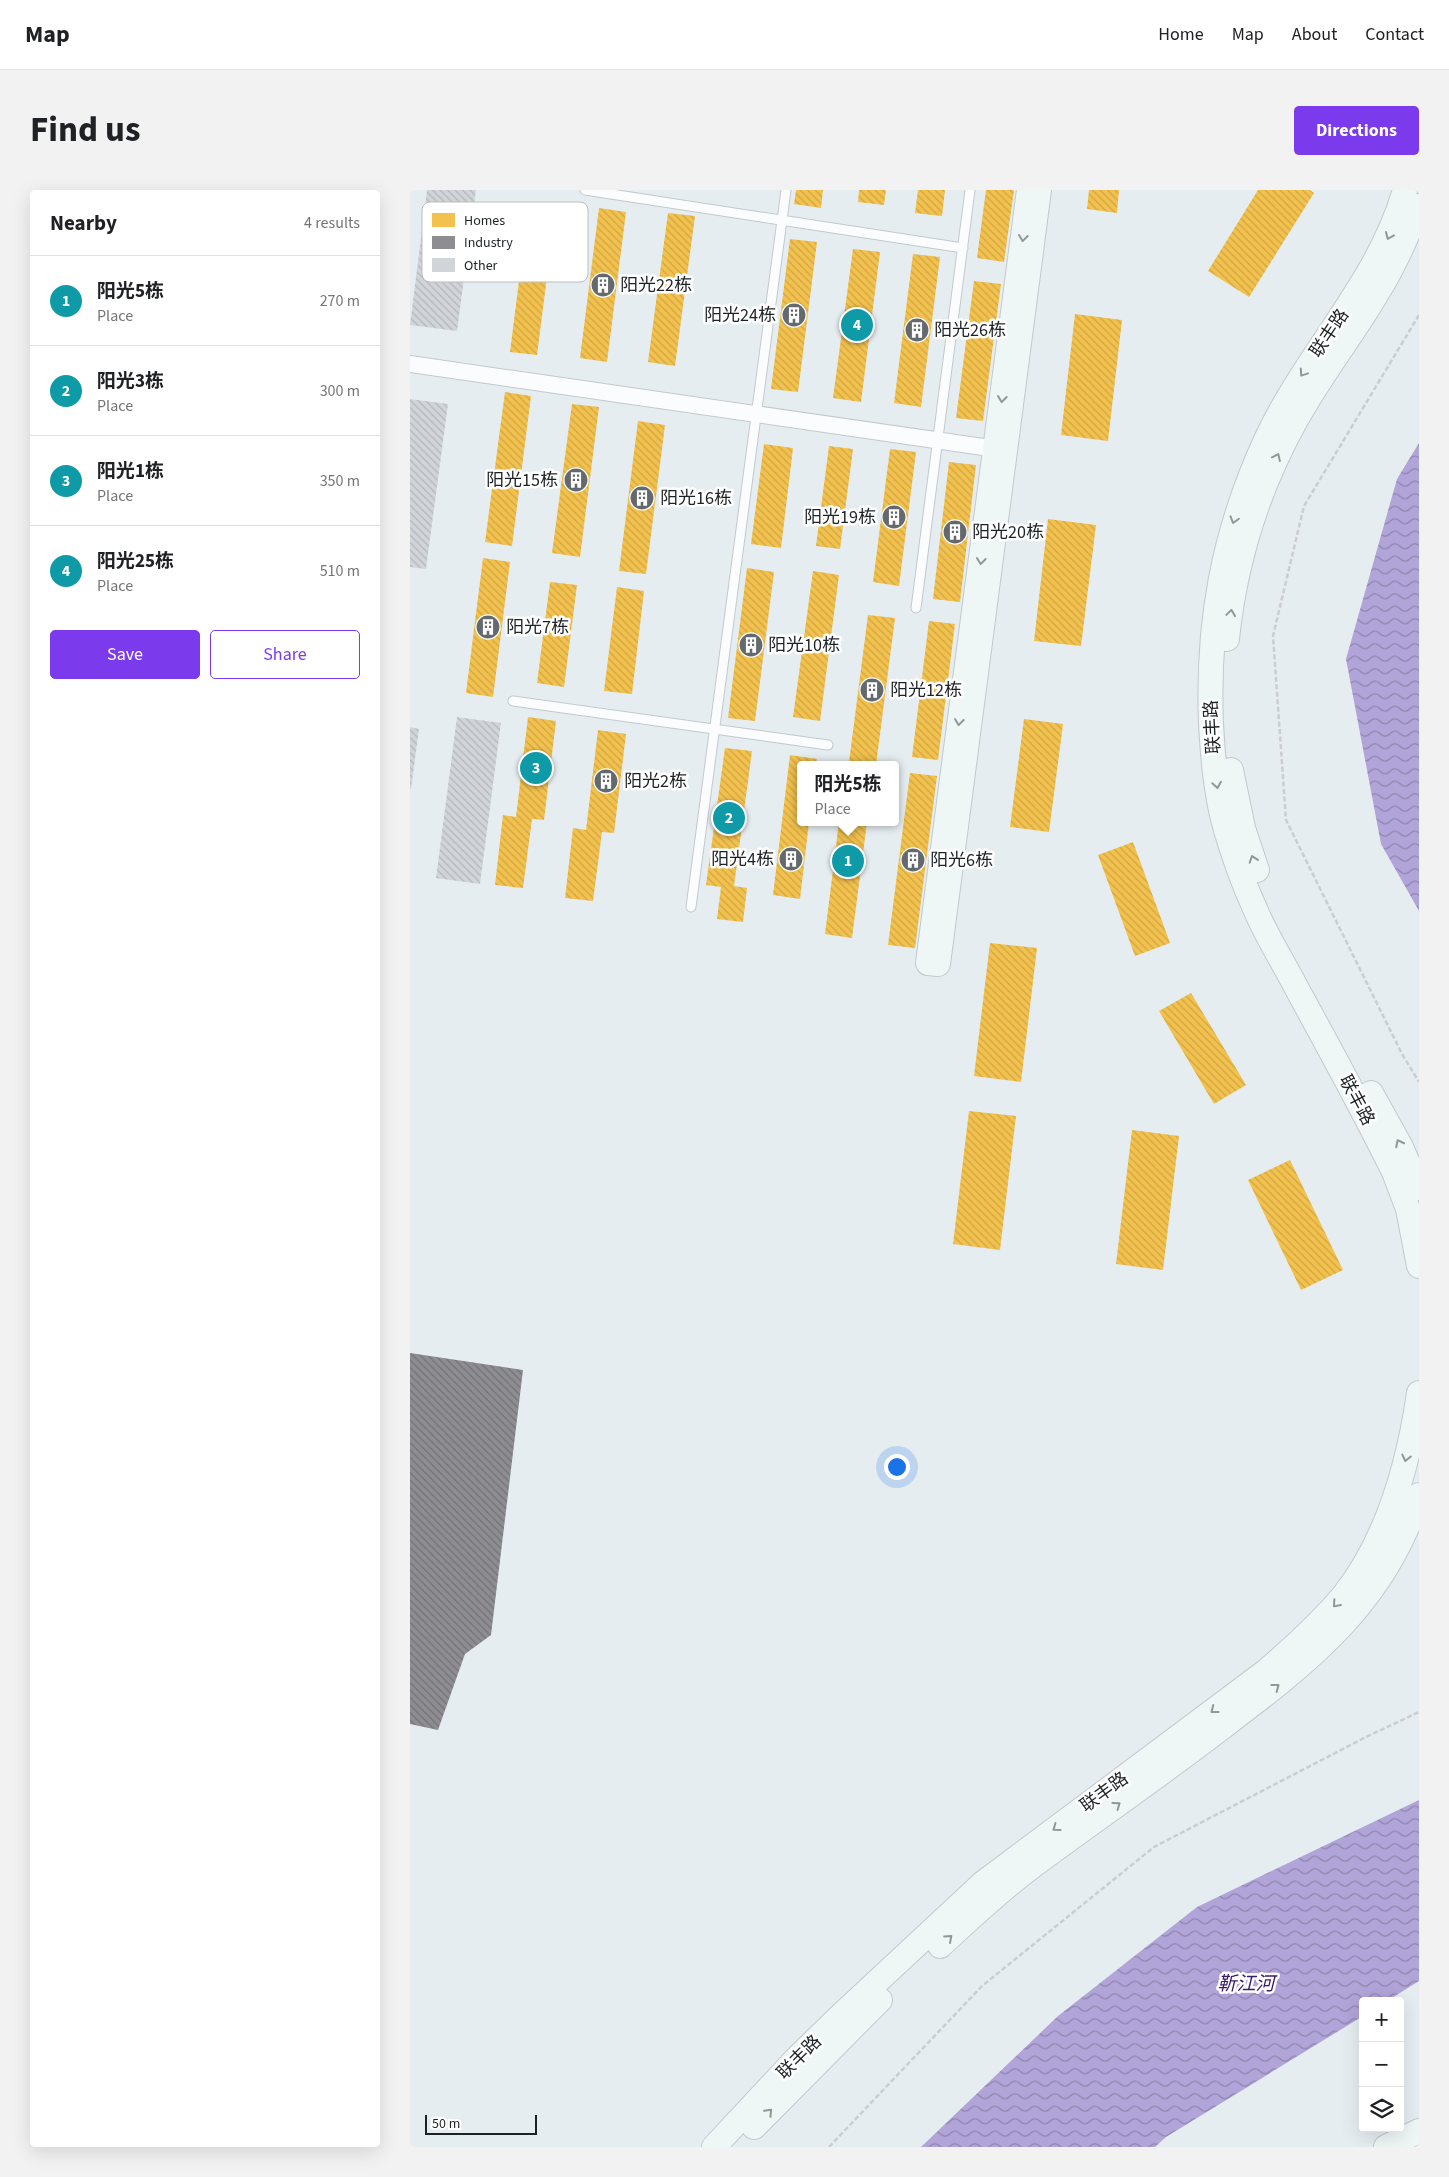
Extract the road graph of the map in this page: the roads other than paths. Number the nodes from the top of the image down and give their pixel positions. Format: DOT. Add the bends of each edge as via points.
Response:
graph roads {
  1 [pos="585,190"];
  2 [pos="786,190"];
  3 [pos="970,190"];
  4 [pos="1029,190"];
  5 [pos="1040,190"];
  6 [pos="1405,190"];
  7 [pos="1419,206"];
  8 [pos="782,221"];
  9 [pos="963,248"];
  10 [pos="410,364"];
  11 [pos="757,414"];
  12 [pos="938,440"];
  13 [pos="1000,450"];
  14 [pos="916,608"];
  15 [pos="513,701"];
  16 [pos="714,729"];
  17 [pos="828,745"];
  18 [pos="690,907"];
  19 [pos="1419,1188"];
  20 [pos="1419,1266"];
  21 [pos="1419,1393"];
  22 [pos="1419,1495"];
  23 [pos="1419,2131"];
  24 [pos="1419,2137"];
  25 [pos="714,2147"];
  26 [pos="736,2147"];
  27 [pos="1386,2147"];
  28 [pos="1400,2147"];
  1 -- 8 [label="lane"];
  2 -- 8 [label="lane"];
  3 -- 9 [label="lane"];
  4 -- 13 [label="main road, one-way"];
  5 -- 13 [label="main road"];
  6 -- 20 [label="main road, 联丰路, one-way" via="1387,241 1369,274 1299,379 1248,479 1235,516 1216,597 1210,668 1212,754 1225,828 1236,860 1256,912 1394,1172 1408,1209"];
  19 -- 7 [label="main road, 联丰路, one-way" via="1400,1145 1274,915 1261,883 1234,790 1225,682 1234,590 1256,506 1296,419 1397,260"];
  8 -- 9 [label="lane"];
  8 -- 11 [label="lane"];
  9 -- 12 [label="lane"];
  10 -- 11 [label="street"];
  11 -- 12 [label="street"];
  11 -- 16 [label="lane"];
  12 -- 13 [label="street"];
  12 -- 14 [label="lane"];
  13 -- 13 [label="main road, one-way" via="928,963 938,964"];
  15 -- 16 [label="lane"];
  16 -- 17 [label="lane"];
  16 -- 18 [label="lane"];
  21 -- 25 [label="main road, 联丰路, one-way" via="1405,1464 1388,1512 1365,1563 1322,1621 1265,1672 983,1884 831,2025"];
  26 -- 22 [label="main road, 联丰路, one-way" via="884,1997 1002,1890 1282,1682 1335,1635 1388,1565 1413,1515"];
  23 -- 27 [label="main road"];
  24 -- 28 [label="main road"];
}
